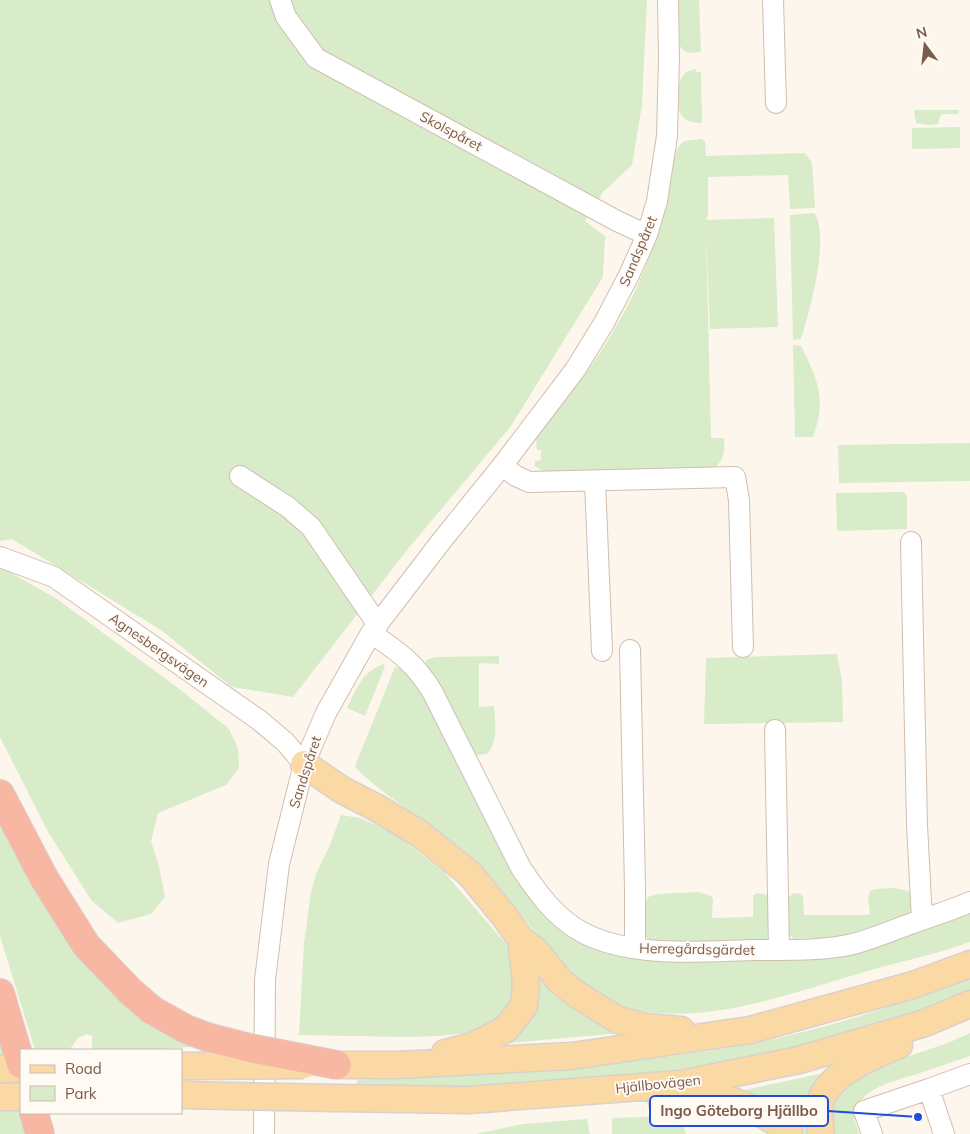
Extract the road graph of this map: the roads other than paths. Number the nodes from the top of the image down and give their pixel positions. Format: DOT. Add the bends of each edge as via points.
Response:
graph roads {
  1 [pos="280,0"];
  2 [pos="668,0"];
  3 [pos="773,0"];
  4 [pos="776,103"];
  5 [pos="647,235"];
  6 [pos="502,466"];
  7 [pos="240,476"];
  8 [pos="595,481"];
  9 [pos="911,542"];
  10 [pos="0,557"];
  11 [pos="375,629"];
  12 [pos="743,647"];
  13 [pos="630,650"];
  14 [pos="602,651"];
  15 [pos="775,730"];
  16 [pos="304,764"];
  17 [pos="0,794"];
  18 [pos="970,902"];
  19 [pos="922,920"];
  20 [pos="521,940"];
  21 [pos="635,948"];
  22 [pos="779,950"];
  23 [pos="970,964"];
  24 [pos="0,993"];
  25 [pos="970,1004"];
  26 [pos="970,1018"];
  27 [pos="750,1030"];
  28 [pos="20,1061"];
  29 [pos="337,1065"];
  30 [pos="399,1065"];
  31 [pos="182,1066"];
  32 [pos="20,1068"];
  33 [pos="0,1069"];
  34 [pos="970,1074"];
  35 [pos="929,1089"];
  36 [pos="182,1095"];
  37 [pos="0,1097"];
  38 [pos="20,1097"];
  39 [pos="469,1100"];
  40 [pos="34,1114"];
  41 [pos="40,1134"];
  42 [pos="264,1134"];
  43 [pos="789,1134"];
  44 [pos="821,1134"];
  45 [pos="872,1134"];
  46 [pos="944,1134"];
  1 -- 5 [label="street, Skolspåret" via="286,17 316,58"];
  2 -- 5 [label="street, Sandspåret" via="667,136 657,202"];
  3 -- 4 [label="street"];
  5 -- 6 [label="street, Sandspåret" via="604,323 575,370"];
  6 -- 8 [label="street" via="529,482"];
  6 -- 11 [label="street, Sandspåret"];
  7 -- 11 [label="street" via="288,507 311,527"];
  8 -- 12 [label="street" via="735,477 739,500"];
  8 -- 14 [label="street"];
  9 -- 19 [label="street"];
  10 -- 16 [label="street, Agnesbergsvägen" via="54,577 89,600 259,720"];
  11 -- 16 [label="street, Sandspåret" via="326,713"];
  11 -- 21 [label="street, Herregårdsgärdet" via="423,676 536,892 580,931"];
  13 -- 21 [label="street"];
  15 -- 22 [label="street"];
  16 -- 20 [label="main road" via="342,790 420,834 470,874"];
  16 -- 42 [label="street, Sandspåret" via="279,864 265,980"];
  17 -- 29 [label="highway, bridge" via="48,885 86,945 130,992 152,1010 207,1037"];
  18 -- 19 [label="street, Herregårdsgärdet"];
  19 -- 22 [label="street, Herregårdsgärdet" via="852,944"];
  20 -- 27 [label="main road" via="536,952 559,980 618,1020 671,1030"];
  20 -- 30 [label="main road" via="526,983 524,1006 506,1029 473,1046"];
  21 -- 22 [label="street, Herregårdsgärdet"];
  23 -- 27 [label="main road" via="913,985"];
  24 -- 28 [label="highway"];
  25 -- 39 [label="main road, Hjällbovägen" via="925,1023 799,1060 681,1084"];
  26 -- 44 [label="main road" via="877,1054 845,1072 825,1092 820,1103"];
  27 -- 30 [label="main road" via="572,1056"];
  29 -- 30 [label="main road"];
  29 -- 31 [label="main road, bridge"];
  32 -- 33 [label="main road"];
  34 -- 35 [label="street"];
  35 -- 45 [label="street" via="864,1111"];
  35 -- 46 [label="street"];
  36 -- 39 [label="main road, Hjällbovägen, bridge"];
  37 -- 38 [label="main road"];
  39 -- 43 [label="main road" via="578,1108 717,1098 755,1109"];
  40 -- 41 [label="highway"];
}
